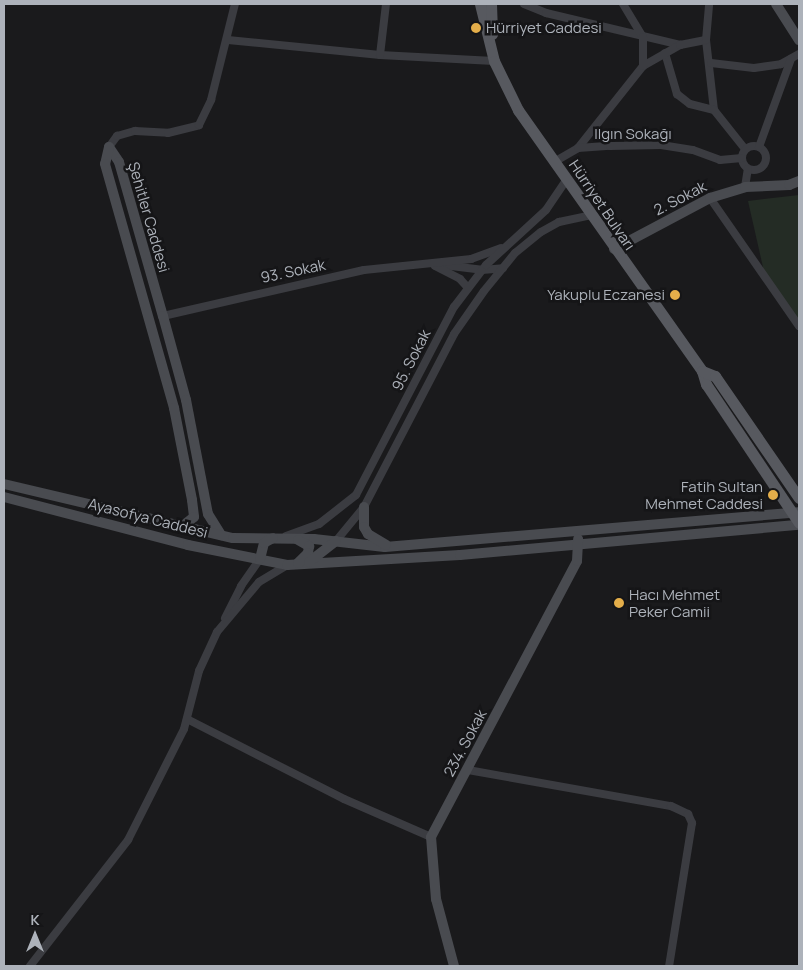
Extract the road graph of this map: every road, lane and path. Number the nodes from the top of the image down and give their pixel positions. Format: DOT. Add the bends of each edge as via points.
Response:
graph roads {
  1 [pos="235,4"];
  2 [pos="386,4"];
  3 [pos="480,4"];
  4 [pos="491,4"];
  5 [pos="524,4"];
  6 [pos="623,4"];
  7 [pos="709,4"];
  8 [pos="776,4"];
  9 [pos="643,37"];
  10 [pos="228,40"];
  11 [pos="706,40"];
  12 [pos="799,40"];
  13 [pos="680,46"];
  14 [pos="492,48"];
  15 [pos="665,53"];
  16 [pos="799,54"];
  17 [pos="380,55"];
  18 [pos="791,58"];
  19 [pos="494,61"];
  20 [pos="711,63"];
  21 [pos="642,66"];
  22 [pos="714,110"];
  23 [pos="109,147"];
  24 [pos="760,147"];
  25 [pos="578,148"];
  26 [pos="746,149"];
  27 [pos="742,158"];
  28 [pos="554,162"];
  29 [pos="748,169"];
  30 [pos="566,180"];
  31 [pos="798,181"];
  32 [pos="745,187"];
  33 [pos="710,198"];
  34 [pos="591,215"];
  35 [pos="138,229"];
  36 [pos="124,233"];
  37 [pos="507,246"];
  38 [pos="614,249"];
  39 [pos="429,263"];
  40 [pos="503,268"];
  41 [pos="482,270"];
  42 [pos="152,280"];
  43 [pos="139,284"];
  44 [pos="468,288"];
  45 [pos="164,316"];
  46 [pos="799,326"];
  47 [pos="437,340"];
  48 [pos="448,347"];
  49 [pos="702,371"];
  50 [pos="196,453"];
  51 [pos="184,458"];
  52 [pos="4,484"];
  53 [pos="4,497"];
  54 [pos="799,498"];
  55 [pos="364,507"];
  56 [pos="795,511"];
  57 [pos="799,524"];
  58 [pos="181,527"];
  59 [pos="577,529"];
  60 [pos="221,535"];
  61 [pos="277,537"];
  62 [pos="292,538"];
  63 [pos="336,541"];
  64 [pos="578,544"];
  65 [pos="389,547"];
  66 [pos="260,559"];
  67 [pos="296,563"];
  68 [pos="221,627"];
  69 [pos="187,719"];
  70 [pos="468,770"];
  71 [pos="431,837"];
  72 [pos="30,966"];
  73 [pos="454,966"];
  74 [pos="669,966"];
  1 -- 10 [label="street"];
  2 -- 17 [label="street"];
  3 -- 14 [label="main road, Hürriyet Bulvarı"];
  4 -- 14 [label="main road, Hürriyet Bulvarı"];
  5 -- 9 [label="street" via="546,14"];
  6 -- 9 [label="street"];
  7 -- 11 [label="street"];
  8 -- 12 [label="main road"];
  9 -- 13 [label="street"];
  9 -- 21 [label="street"];
  10 -- 17 [label="street"];
  10 -- 23 [label="street" via="211,100 200,125 168,133 135,132 117,136"];
  11 -- 13 [label="street"];
  11 -- 20 [label="street"];
  13 -- 15 [label="street"];
  14 -- 19 [label="main road, Hürriyet Bulvarı"];
  15 -- 21 [label="street"];
  15 -- 22 [label="street" via="677,94 690,104"];
  16 -- 18 [label="street"];
  17 -- 19 [label="street"];
  18 -- 20 [label="street" via="781,64 754,68"];
  18 -- 24 [label="street"];
  19 -- 28 [label="main road, Hürriyet Bulvarı" via="518,110"];
  20 -- 22 [label="street"];
  21 -- 25 [label="street"];
  22 -- 26 [label="street"];
  23 -- 35 [label="main road, Şehitler Caddesi" via="118,162"];
  23 -- 36 [label="main road, Şehitler Caddesi" via="105,164"];
  24 -- 26 [label="street"];
  24 -- 29 [label="street" via="767,157 765,164 760,170"];
  25 -- 27 [label="street, Ilgın Sokağı" via="661,145 693,150 720,160"];
  25 -- 28 [label="street, Ilgın Sokağı"];
  26 -- 27 [label="street"];
  27 -- 29 [label="street"];
  28 -- 30 [label="main road, Hürriyet Bulvarı"];
  29 -- 32 [label="street"];
  30 -- 34 [label="main road, Hürriyet Bulvarı"];
  30 -- 37 [label="street, 95. Sokak" via="546,210"];
  31 -- 32 [label="main road, 2. Sokak"];
  32 -- 33 [label="main road, 2. Sokak"];
  33 -- 38 [label="main road, 2. Sokak"];
  33 -- 46 [label="street"];
  34 -- 38 [label="main road, Hürriyet Bulvarı"];
  34 -- 40 [label="street, 95. Sokak" via="559,222 541,232"];
  35 -- 36 [label="main road"];
  35 -- 42 [label="main road, Şehitler Caddesi"];
  36 -- 43 [label="main road, Şehitler Caddesi"];
  37 -- 39 [label="street" via="471,258"];
  37 -- 41 [label="street, 95. Sokak"];
  38 -- 49 [label="main road, Hürriyet Bulvarı"];
  39 -- 41 [label="street"];
  39 -- 44 [label="street" via="460,279"];
  39 -- 45 [label="street, 93. Sokak" via="364,270"];
  40 -- 41 [label="street"];
  40 -- 48 [label="street, 95. Sokak" via="474,303"];
  41 -- 44 [label="street, 95. Sokak"];
  42 -- 43 [label="main road"];
  42 -- 45 [label="main road, Şehitler Caddesi"];
  43 -- 51 [label="main road, Şehitler Caddesi" via="174,408"];
  44 -- 47 [label="street, 95. Sokak"];
  45 -- 50 [label="main road, Şehitler Caddesi"];
  47 -- 48 [label="street"];
  47 -- 61 [label="street, 95. Sokak" via="356,495 319,524"];
  48 -- 55 [label="street, 95. Sokak"];
  49 -- 54 [label="main road, Hürriyet Bulvarı" via="715,376"];
  49 -- 56 [label="main road, Hürriyet Bulvarı" via="706,384"];
  50 -- 51 [label="main road"];
  50 -- 60 [label="main road, Şehitler Caddesi" via="208,514"];
  51 -- 58 [label="main road, Şehitler Caddesi" via="194,517"];
  52 -- 58 [label="main road"];
  53 -- 66 [label="main road, Ayasofya Caddesi" via="188,545"];
  55 -- 63 [label="street, 95. Sokak"];
  55 -- 65 [label="main road" via="362,520 368,534"];
  56 -- 57 [label="main road, Hürriyet Bulvarı"];
  56 -- 59 [label="main road"];
  57 -- 64 [label="main road, Ayasofya Caddesi"];
  58 -- 60 [label="main road"];
  59 -- 64 [label="main road, 234. Sokak"];
  59 -- 65 [label="main road"];
  60 -- 61 [label="main road"];
  61 -- 62 [label="main road"];
  61 -- 66 [label="main road" via="264,543"];
  62 -- 63 [label="main road"];
  62 -- 67 [label="main road" via="309,546 308,553"];
  63 -- 65 [label="main road"];
  63 -- 67 [label="main road"];
  64 -- 67 [label="main road, Ayasofya Caddesi" via="383,561"];
  64 -- 70 [label="main road, 234. Sokak" via="577,560"];
  66 -- 67 [label="main road, Ayasofya Caddesi"];
  66 -- 68 [label="street" via="241,586"];
  67 -- 68 [label="street" via="259,582"];
  68 -- 69 [label="street" via="205,652"];
  69 -- 71 [label="street" via="344,799"];
  69 -- 72 [label="street" via="128,840"];
  70 -- 71 [label="main road, 234. Sokak"];
  70 -- 74 [label="street" via="671,806 688,814 692,823"];
  71 -- 73 [label="main road" via="436,899"];
}
